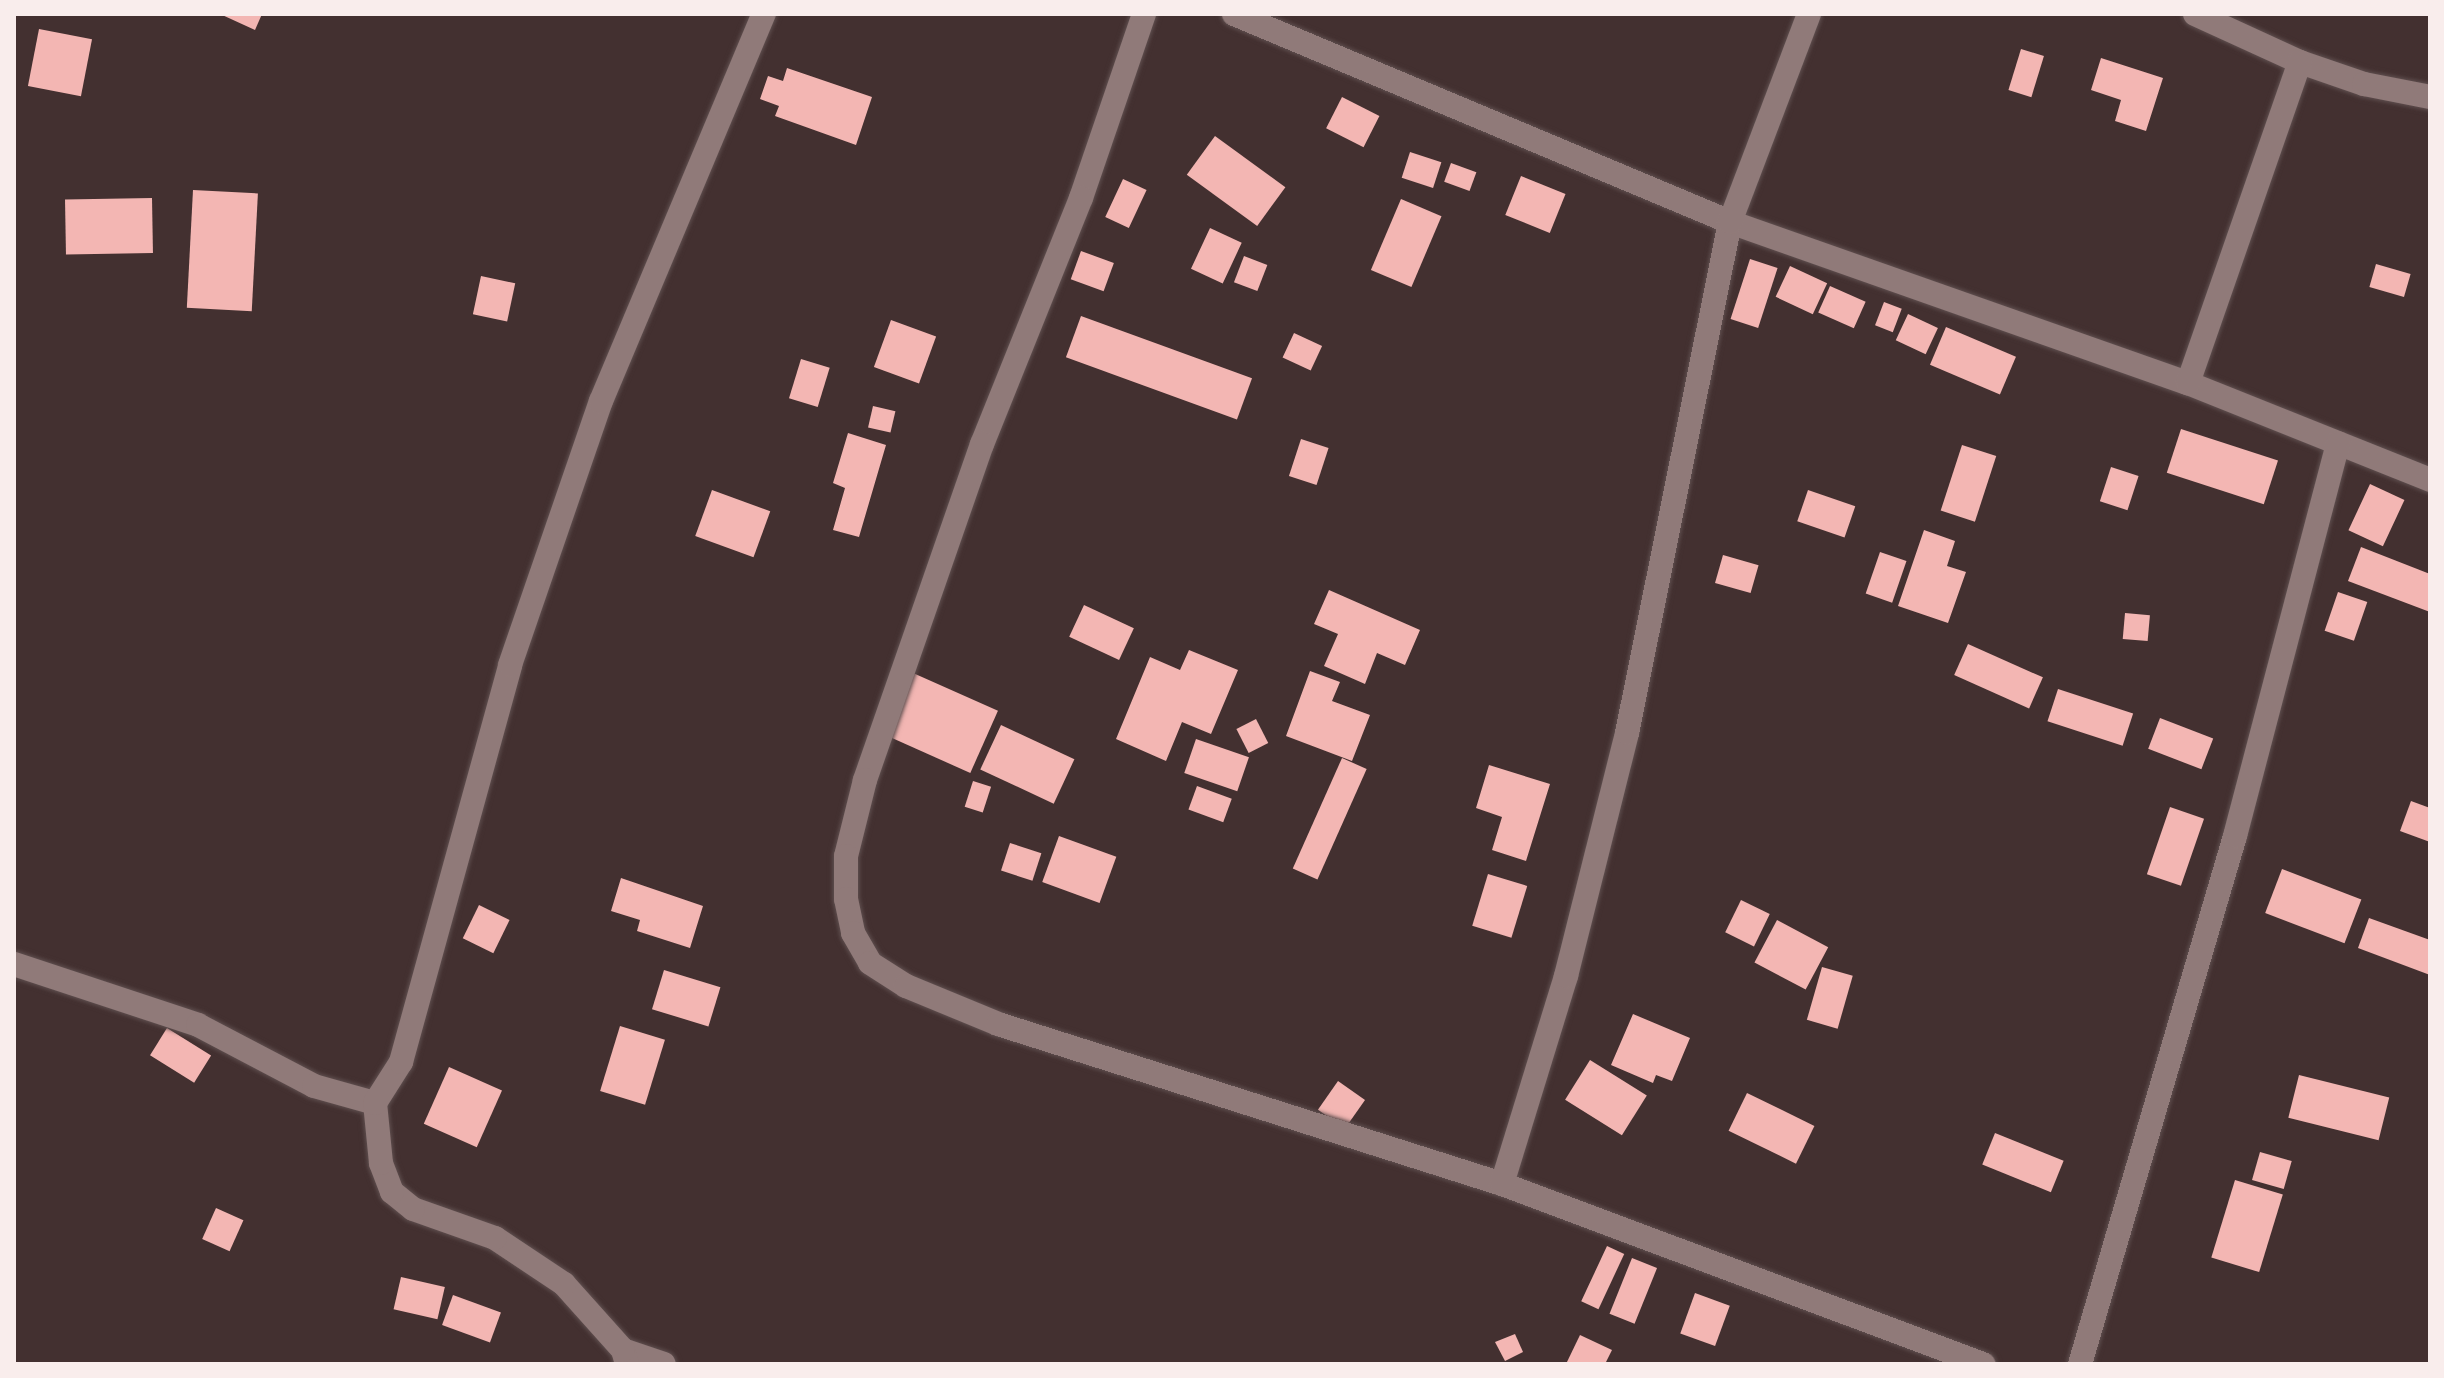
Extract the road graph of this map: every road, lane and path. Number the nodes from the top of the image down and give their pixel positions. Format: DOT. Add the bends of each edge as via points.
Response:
graph roads {
  1 [pos="764,14"];
  2 [pos="1144,14"];
  3 [pos="1234,14"];
  4 [pos="1809,14"];
  5 [pos="2195,14"];
  6 [pos="2300,62"];
  7 [pos="2430,97"];
  8 [pos="1730,222"];
  9 [pos="2188,383"];
  10 [pos="2338,443"];
  11 [pos="2430,480"];
  12 [pos="14,964"];
  13 [pos="375,1103"];
  14 [pos="1502,1184"];
  15 [pos="625,1357"];
  16 [pos="664,1364"];
  17 [pos="1983,1364"];
  18 [pos="2080,1364"];
  1 -- 13 [label="street" via="601,401 510,665 401,1062"];
  2 -- 14 [label="street" via="1081,198 982,444 865,780 846,856 853,933 870,963 906,986 998,1024"];
  3 -- 8 [label="street"];
  4 -- 8 [label="street"];
  5 -- 6 [label="street"];
  6 -- 7 [label="street" via="2364,84"];
  6 -- 9 [label="street"];
  8 -- 9 [label="street"];
  8 -- 14 [label="street" via="1627,733 1566,976"];
  9 -- 10 [label="street"];
  10 -- 11 [label="street"];
  10 -- 18 [label="street" via="2235,836"];
  12 -- 13 [label="street" via="198,1025 314,1086"];
  13 -- 15 [label="street" via="381,1163 392,1192 413,1209 495,1238 564,1284"];
  14 -- 17 [label="street"];
  15 -- 16 [label="street"];
}
